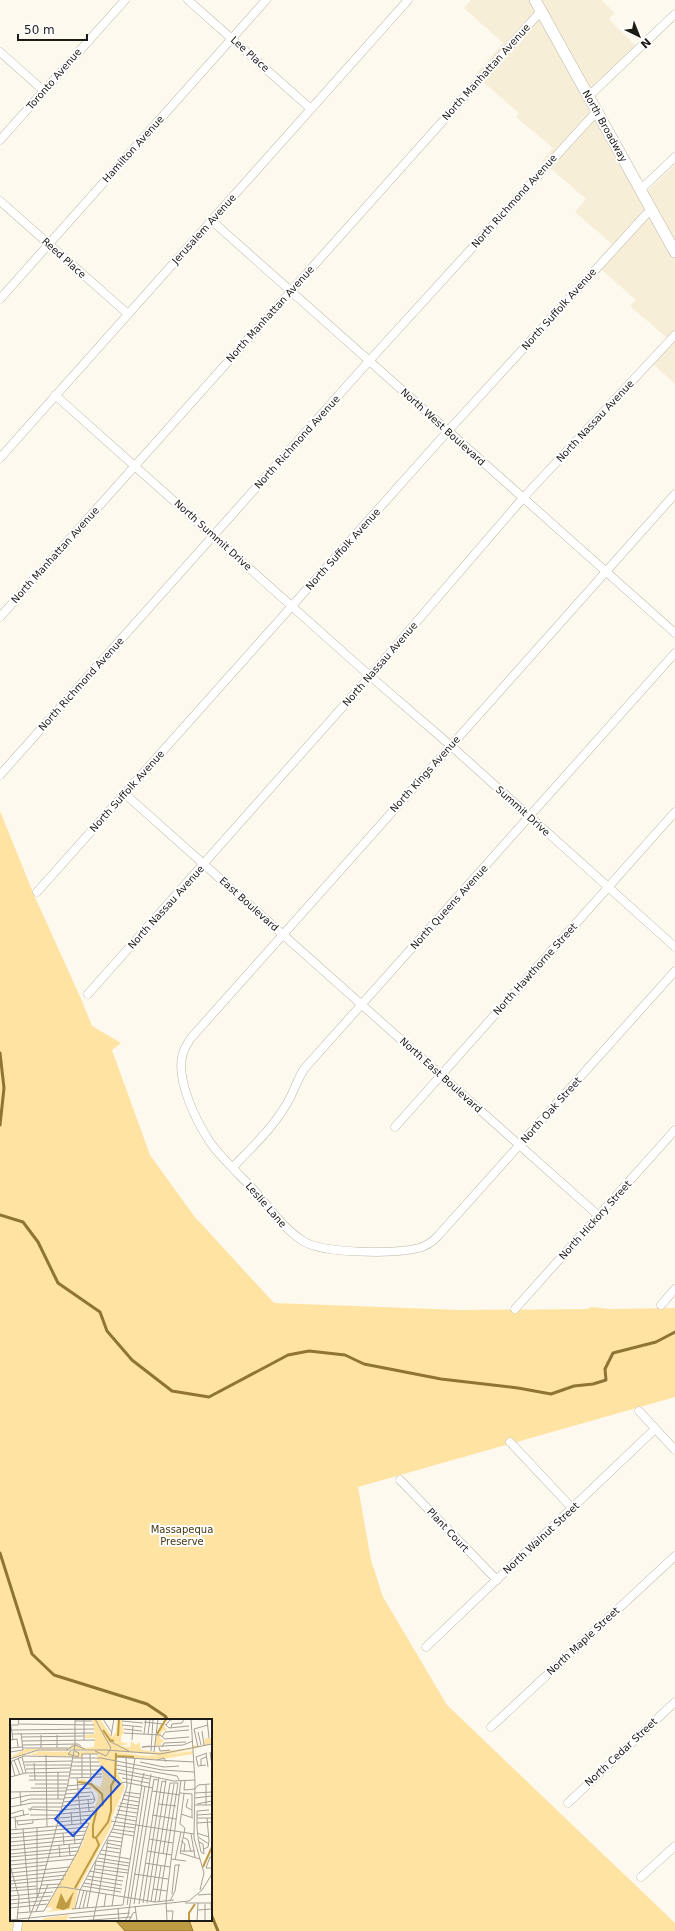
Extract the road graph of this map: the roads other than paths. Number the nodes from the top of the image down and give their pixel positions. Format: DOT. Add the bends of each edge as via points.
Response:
graph roads {
  1 [pos="125,0"];
  2 [pos="188,0"];
  3 [pos="266,0"];
  4 [pos="408,0"];
  5 [pos="537,3"];
  6 [pos="675,14"];
  7 [pos="232,39"];
  8 [pos="0,52"];
  9 [pos="44,91"];
  10 [pos="589,96"];
  11 [pos="311,109"];
  12 [pos="597,111"];
  13 [pos="0,140"];
  14 [pos="675,157"];
  15 [pos="640,190"];
  16 [pos="0,201"];
  17 [pos="651,209"];
  18 [pos="211,220"];
  19 [pos="49,244"];
  20 [pos="675,252"];
  21 [pos="290,291"];
  22 [pos="0,299"];
  23 [pos="128,314"];
  24 [pos="675,335"];
  25 [pos="369,361"];
  26 [pos="55,395"];
  27 [pos="448,431"];
  28 [pos="0,458"];
  29 [pos="134,466"];
  30 [pos="675,494"];
  31 [pos="523,498"];
  32 [pos="213,536"];
  33 [pos="606,572"];
  34 [pos="292,606"];
  35 [pos="0,617"];
  36 [pos="675,633"];
  37 [pos="675,653"];
  38 [pos="370,676"];
  39 [pos="450,745"];
  40 [pos="0,775"];
  41 [pos="125,794"];
  42 [pos="675,812"];
  43 [pos="529,818"];
  44 [pos="204,864"];
  45 [pos="607,887"];
  46 [pos="37,892"];
  47 [pos="283,934"];
  48 [pos="675,947"];
  49 [pos="675,971"];
  50 [pos="88,994"];
  51 [pos="362,1005"];
  52 [pos="182,1057"];
  53 [pos="441,1075"];
  54 [pos="395,1127"];
  55 [pos="675,1130"];
  56 [pos="520,1145"];
  57 [pos="233,1167"];
  58 [pos="598,1216"];
  59 [pos="424,1246"];
  60 [pos="675,1289"];
  61 [pos="661,1305"];
  62 [pos="515,1309"];
  63 [pos="639,1411"];
  64 [pos="655,1429"];
  65 [pos="510,1442"];
  66 [pos="675,1450"];
  67 [pos="400,1480"];
  68 [pos="572,1508"];
  69 [pos="675,1556"];
  70 [pos="496,1580"];
  71 [pos="426,1646"];
  72 [pos="675,1702"];
  73 [pos="491,1727"];
  74 [pos="568,1803"];
  75 [pos="675,1846"];
  76 [pos="641,1877"];
  1 -- 9 [label="street, Toronto Avenue"];
  2 -- 7 [label="street, Lee Place"];
  3 -- 7 [label="street, Hamilton Avenue"];
  4 -- 11 [label="street, Jerusalem Avenue"];
  5 -- 10 [label="main road, North Broadway"];
  5 -- 21 [label="street, North Manhattan Avenue"];
  6 -- 10 [label="street"];
  7 -- 11 [label="street, Lee Place"];
  7 -- 19 [label="street, Hamilton Avenue"];
  8 -- 9 [label="street"];
  9 -- 13 [label="street, Toronto Avenue"];
  10 -- 12 [label="main road, North Broadway"];
  11 -- 18 [label="street, Jerusalem Avenue"];
  12 -- 15 [label="main road, North Broadway"];
  12 -- 25 [label="street, North Richmond Avenue"];
  14 -- 15 [label="street"];
  15 -- 17 [label="main road, North Broadway"];
  16 -- 19 [label="street, Reed Place"];
  17 -- 20 [label="main road, North Broadway"];
  17 -- 27 [label="street, North Suffolk Avenue"];
  18 -- 21 [label="street, North West Boulevard"];
  18 -- 23 [label="street, Jerusalem Avenue"];
  19 -- 22 [label="street, Hamilton Avenue"];
  19 -- 23 [label="street, Reed Place"];
  21 -- 25 [label="street, North West Boulevard"];
  21 -- 29 [label="street, North Manhattan Avenue"];
  23 -- 26 [label="street, Jerusalem Avenue"];
  24 -- 31 [label="street, North Nassau Avenue"];
  25 -- 27 [label="street, North West Boulevard"];
  25 -- 32 [label="street, North Richmond Avenue"];
  26 -- 28 [label="street, Jerusalem Avenue"];
  26 -- 29 [label="street, North Summit Drive"];
  27 -- 31 [label="street, North West Boulevard"];
  27 -- 34 [label="street, North Suffolk Avenue"];
  29 -- 32 [label="street, North Summit Drive"];
  29 -- 35 [label="street, North Manhattan Avenue"];
  30 -- 33 [label="street, North Kings Avenue"];
  31 -- 33 [label="street, North West Boulevard"];
  31 -- 38 [label="street, North Nassau Avenue"];
  32 -- 34 [label="street, North Summit Drive"];
  32 -- 40 [label="street, North Richmond Avenue"];
  33 -- 36 [label="street, North West Boulevard"];
  33 -- 39 [label="street, North Kings Avenue"];
  34 -- 38 [label="street, North Summit Drive"];
  34 -- 41 [label="street, North Suffolk Avenue"];
  37 -- 43 [label="street, North Queens Avenue"];
  38 -- 39 [label="street, Summit Drive"];
  38 -- 44 [label="street, North Nassau Avenue"];
  39 -- 43 [label="street, Summit Drive"];
  39 -- 47 [label="street, North Kings Avenue"];
  41 -- 44 [label="street, East Boulevard"];
  41 -- 46 [label="street, North Suffolk Avenue"];
  42 -- 45 [label="street, North Hawthorne Street"];
  43 -- 45 [label="street, Summit Drive"];
  43 -- 51 [label="street, North Queens Avenue"];
  44 -- 47 [label="street, East Boulevard"];
  44 -- 50 [label="street, North Nassau Avenue"];
  45 -- 48 [label="street, Summit Drive"];
  45 -- 53 [label="street, North Hawthorne Street"];
  47 -- 51 [label="street, North East Boulevard"];
  47 -- 52 [label="street, North Kings Avenue" via="190,1038"];
  49 -- 56 [label="street, North Oak Street"];
  51 -- 53 [label="street, North East Boulevard"];
  51 -- 57 [label="street, North Queens Avenue" via="304,1069 288,1103 277,1119 266,1134"];
  52 -- 57 [label="street, Leslie Lane" via="181,1072 184,1084 198,1120 210,1142"];
  53 -- 54 [label="street, North Hawthorne Street"];
  53 -- 56 [label="street, North East Boulevard"];
  55 -- 58 [label="street, North Hickory Street"];
  56 -- 58 [label="street, North East Boulevard"];
  56 -- 59 [label="street, North Oak Street" via="437,1237"];
  57 -- 59 [label="street, Leslie Lane" via="288,1229 304,1242 319,1248 337,1250 405,1250"];
  58 -- 62 [label="street, North Hickory Street"];
  60 -- 61 [label="street"];
  63 -- 64 [label="street"];
  64 -- 66 [label="street"];
  64 -- 68 [label="street, North Walnut Street"];
  65 -- 68 [label="street"];
  67 -- 70 [label="street, Plant Court"];
  68 -- 70 [label="street, North Walnut Street"];
  69 -- 73 [label="street, North Maple Street"];
  70 -- 71 [label="street, North Walnut Street"];
  72 -- 74 [label="street, North Cedar Street"];
  75 -- 76 [label="street"];
}
